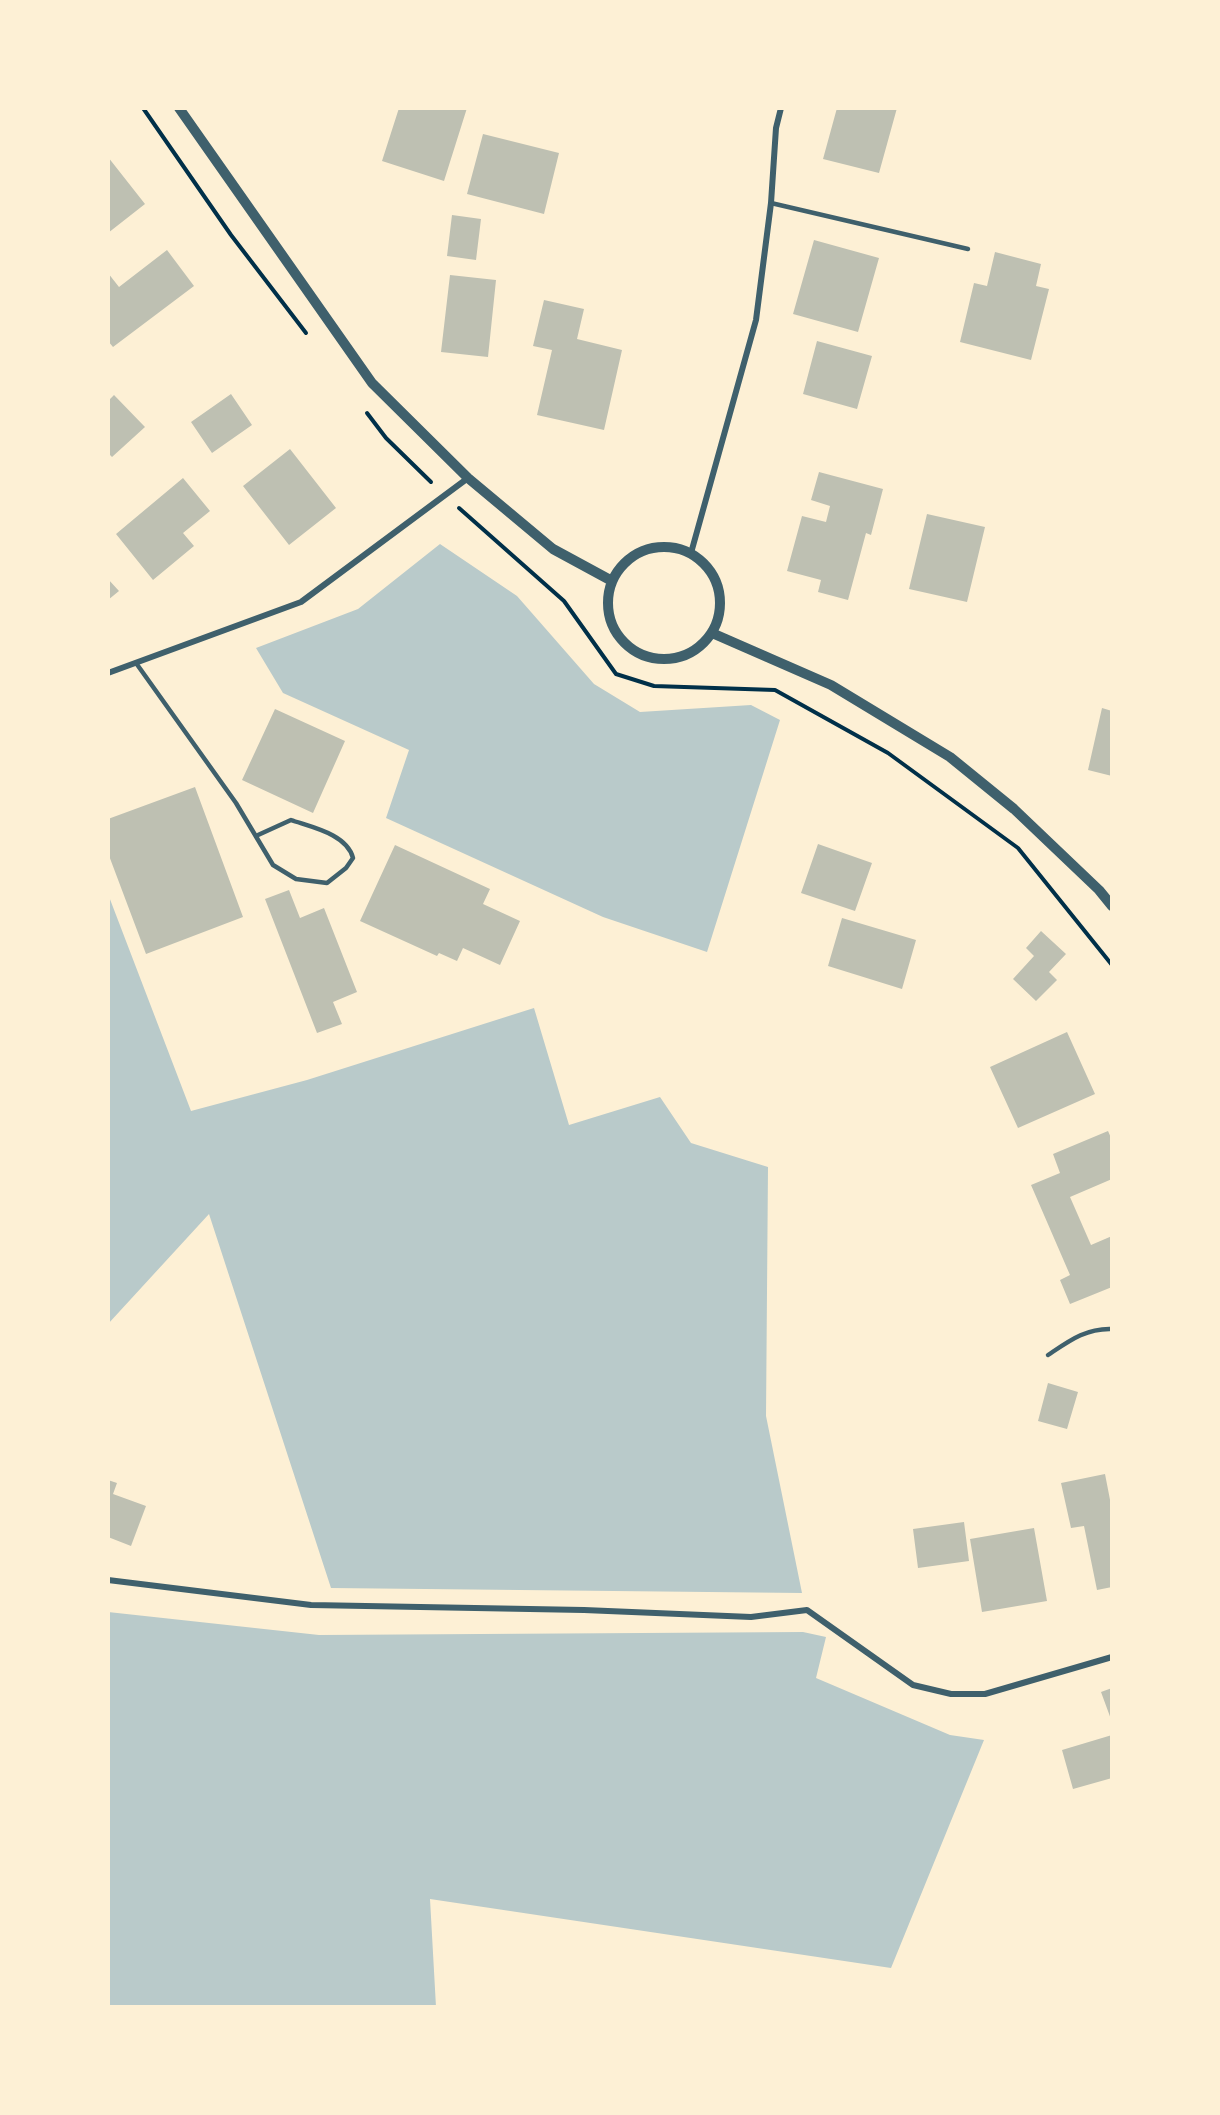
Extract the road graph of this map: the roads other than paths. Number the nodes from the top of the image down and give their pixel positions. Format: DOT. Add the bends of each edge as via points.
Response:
graph roads {
  1 [pos="179,108"];
  2 [pos="781,108"];
  3 [pos="771,203"];
  4 [pos="968,249"];
  5 [pos="468,478"];
  6 [pos="691,553"];
  7 [pos="612,581"];
  8 [pos="712,633"];
  9 [pos="136,663"];
  10 [pos="108,673"];
  11 [pos="258,836"];
  12 [pos="1112,906"];
  13 [pos="1112,1329"];
  14 [pos="1048,1355"];
  15 [pos="108,1580"];
  16 [pos="1112,1657"];
  1 -- 5 [label="street" via="372,383"];
  2 -- 3 [label="street"];
  3 -- 4 [label="lane"];
  3 -- 6 [label="street" via="756,321"];
  5 -- 7 [label="street" via="553,549"];
  5 -- 9 [label="street" via="301,602"];
  6 -- 7 [label="street" via="674,546 637,553 622,565"];
  6 -- 8 [label="street" via="706,564 721,598"];
  7 -- 8 [label="street" via="608,599 610,618 631,649 648,657 684,656 700,647"];
  8 -- 12 [label="street" via="831,685 950,757 1014,809"];
  9 -- 10 [label="street"];
  9 -- 11 [label="lane"];
  11 -- 11 [label="lane" via="273,865 296,879 327,883 353,858 351,851 331,834 291,820"];
  13 -- 14 [label="lane" via="1081,1334"];
  15 -- 16 [label="street" via="311,1605 751,1617 807,1610 913,1685 951,1694 985,1694"];
}
